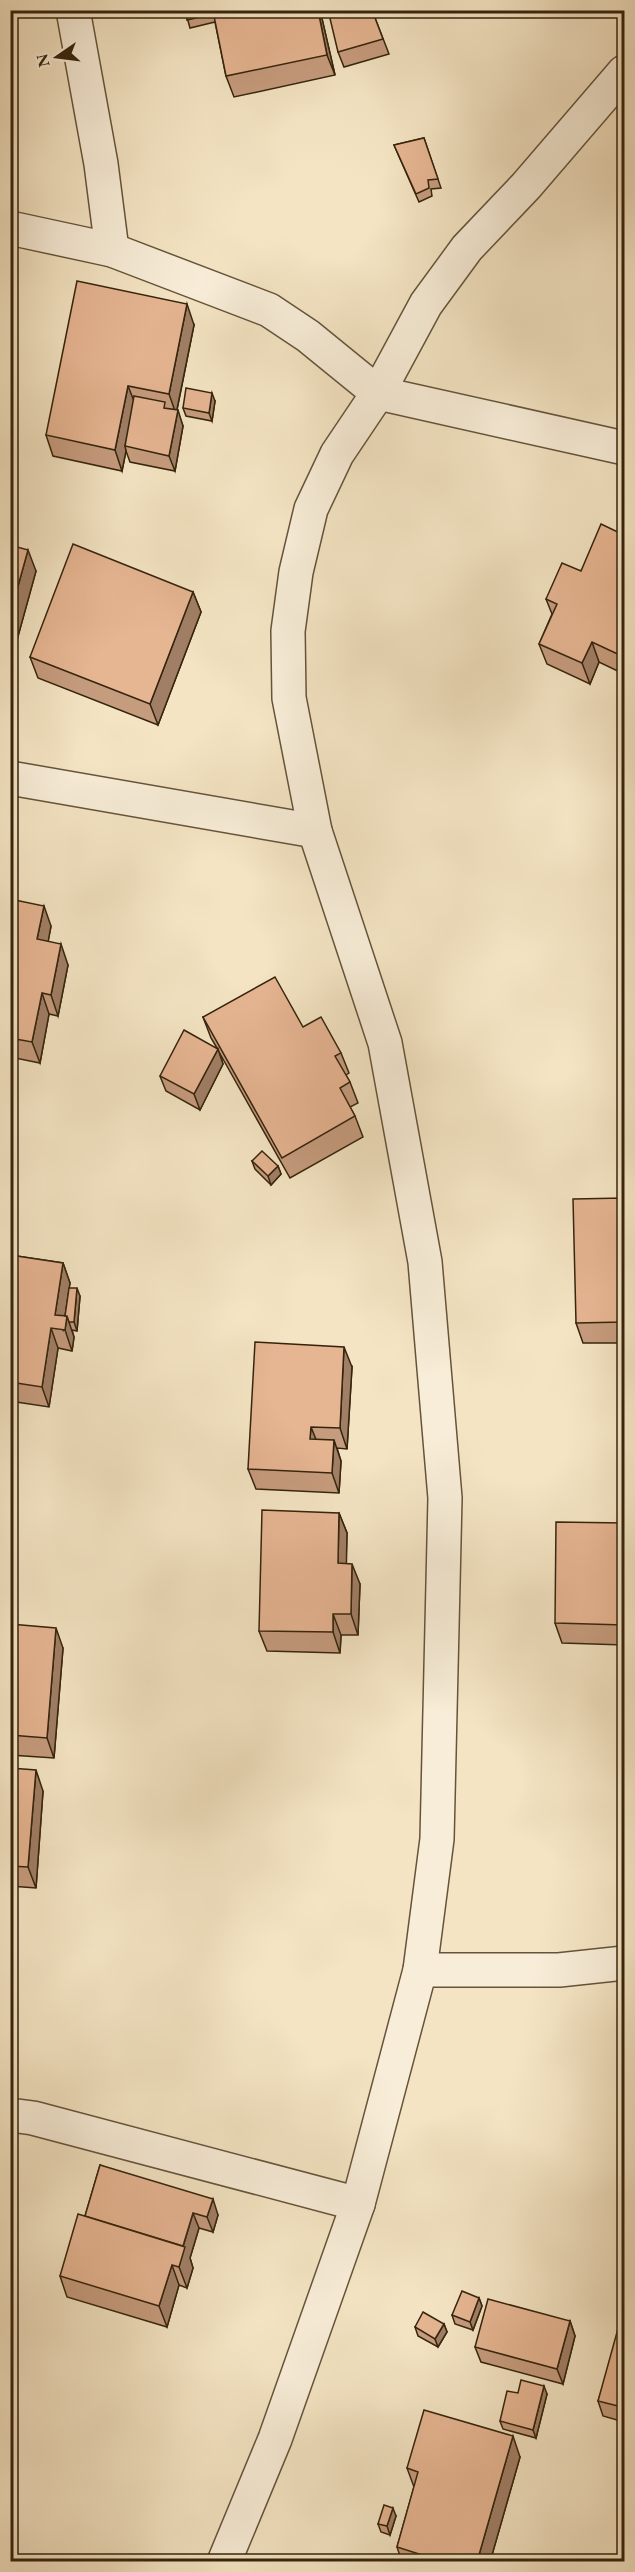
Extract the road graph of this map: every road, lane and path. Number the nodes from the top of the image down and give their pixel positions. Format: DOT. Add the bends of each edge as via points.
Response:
graph roads {
  1 [pos="73,10"];
  2 [pos="624,72"];
  3 [pos="10,228"];
  4 [pos="112,250"];
  5 [pos="378,393"];
  6 [pos="624,448"];
  7 [pos="10,778"];
  8 [pos="315,831"];
  9 [pos="624,1963"];
  10 [pos="420,1970"];
  11 [pos="10,2115"];
  12 [pos="358,2204"];
  13 [pos="224,2562"];
  1 -- 4 [label="street"];
  2 -- 5 [label="street" via="467,248 426,304"];
  3 -- 4 [label="street"];
  4 -- 5 [label="street" via="269,310"];
  5 -- 6 [label="street"];
  5 -- 8 [label="street" via="337,454 311,509 296,572 288,631 289,698"];
  7 -- 8 [label="street"];
  8 -- 10 [label="street" via="385,1043 425,1262 445,1498 437,1839"];
  9 -- 10 [label="street" via="559,1970"];
  10 -- 12 [label="street"];
  11 -- 12 [label="street"];
  12 -- 13 [label="street" via="275,2439"];
}
